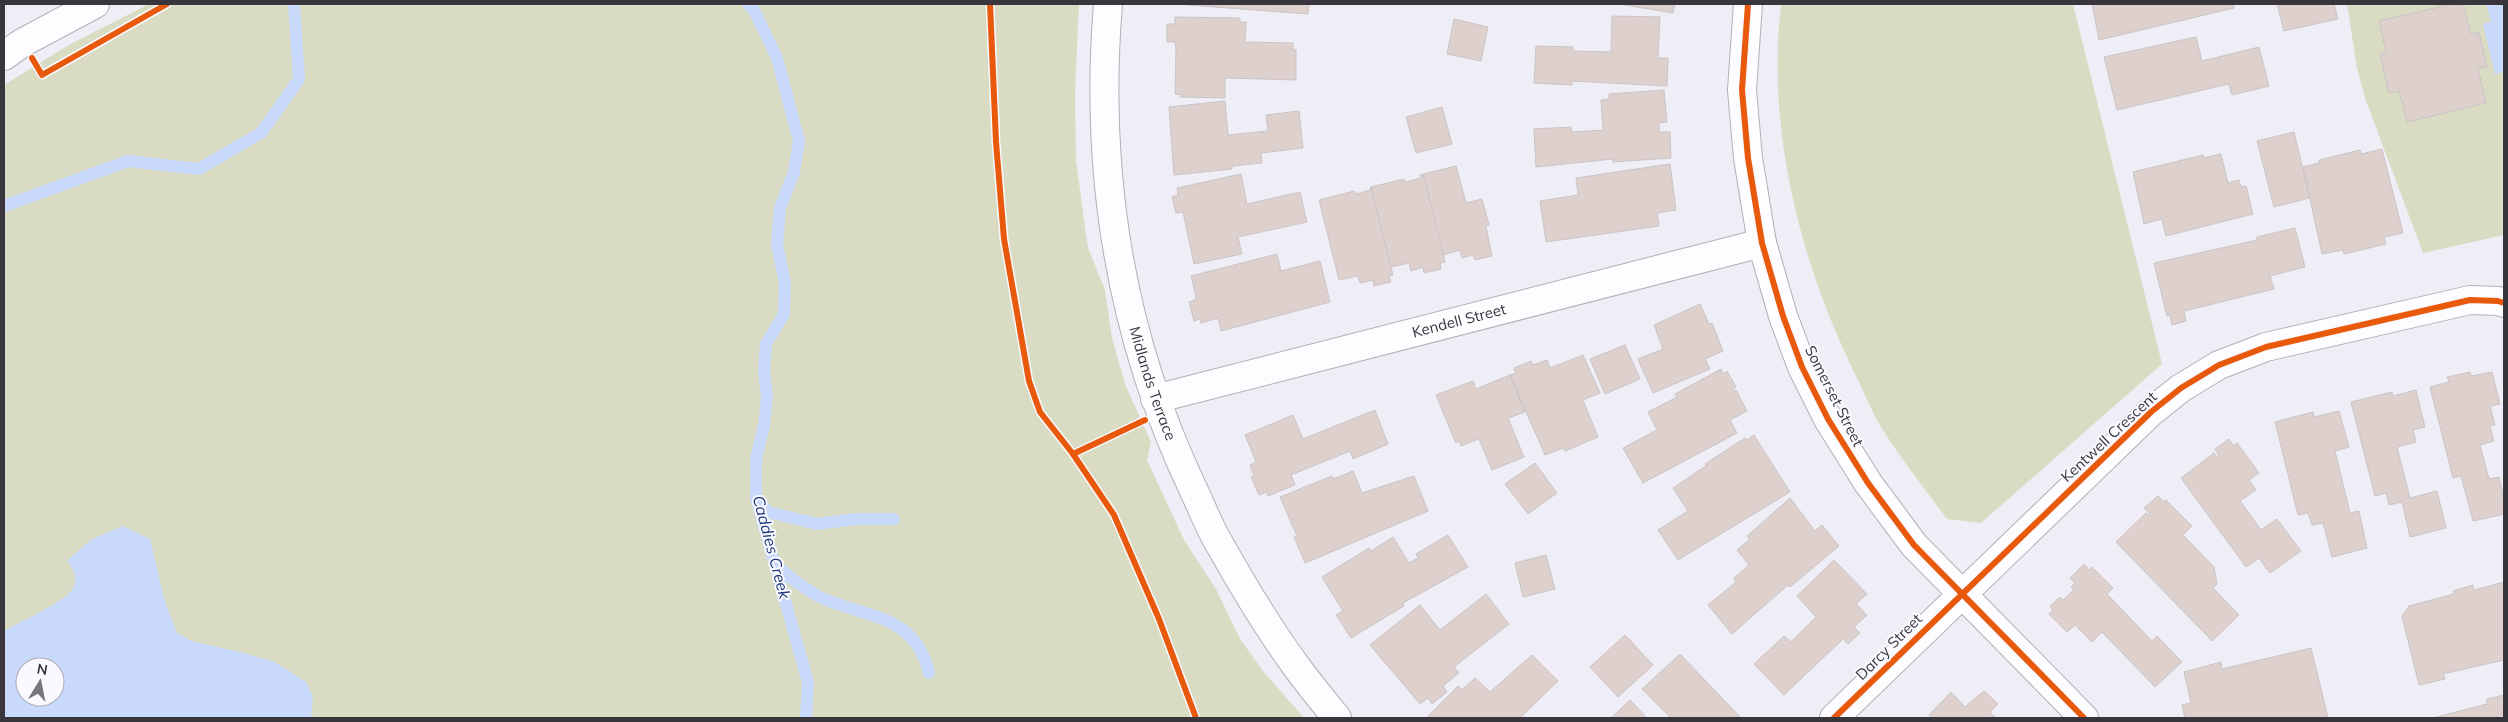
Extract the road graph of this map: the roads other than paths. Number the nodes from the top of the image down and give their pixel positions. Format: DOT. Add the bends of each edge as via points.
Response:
graph roads {
  1 [pos="95,4"];
  2 [pos="1108,4"];
  3 [pos="1748,4"];
  4 [pos="4,56"];
  5 [pos="1762,243"];
  6 [pos="2504,303"];
  7 [pos="1155,399"];
  8 [pos="1961,594"];
  9 [pos="1336,718"];
  10 [pos="1834,718"];
  11 [pos="2084,718"];
  1 -- 4 [label="street"];
  2 -- 7 [label="street, Midlands Terrace" via="1103,101 1107,173 1132,325"];
  3 -- 5 [label="street, Somerset Street" via="1742,90 1748,158"];
  5 -- 7 [label="street, Kendell Street"];
  5 -- 8 [label="street, Somerset Street" via="1792,342 1828,419 1868,483 1914,545"];
  6 -- 8 [label="street, Kentwell Crescent" via="2470,300 2266,347 2219,365 2181,388 2151,412"];
  7 -- 9 [label="street, Midlands Terrace" via="1219,543 1291,659"];
  8 -- 10 [label="street, Darcy Street"];
  8 -- 11 [label="street, Somerset Street"];
}
